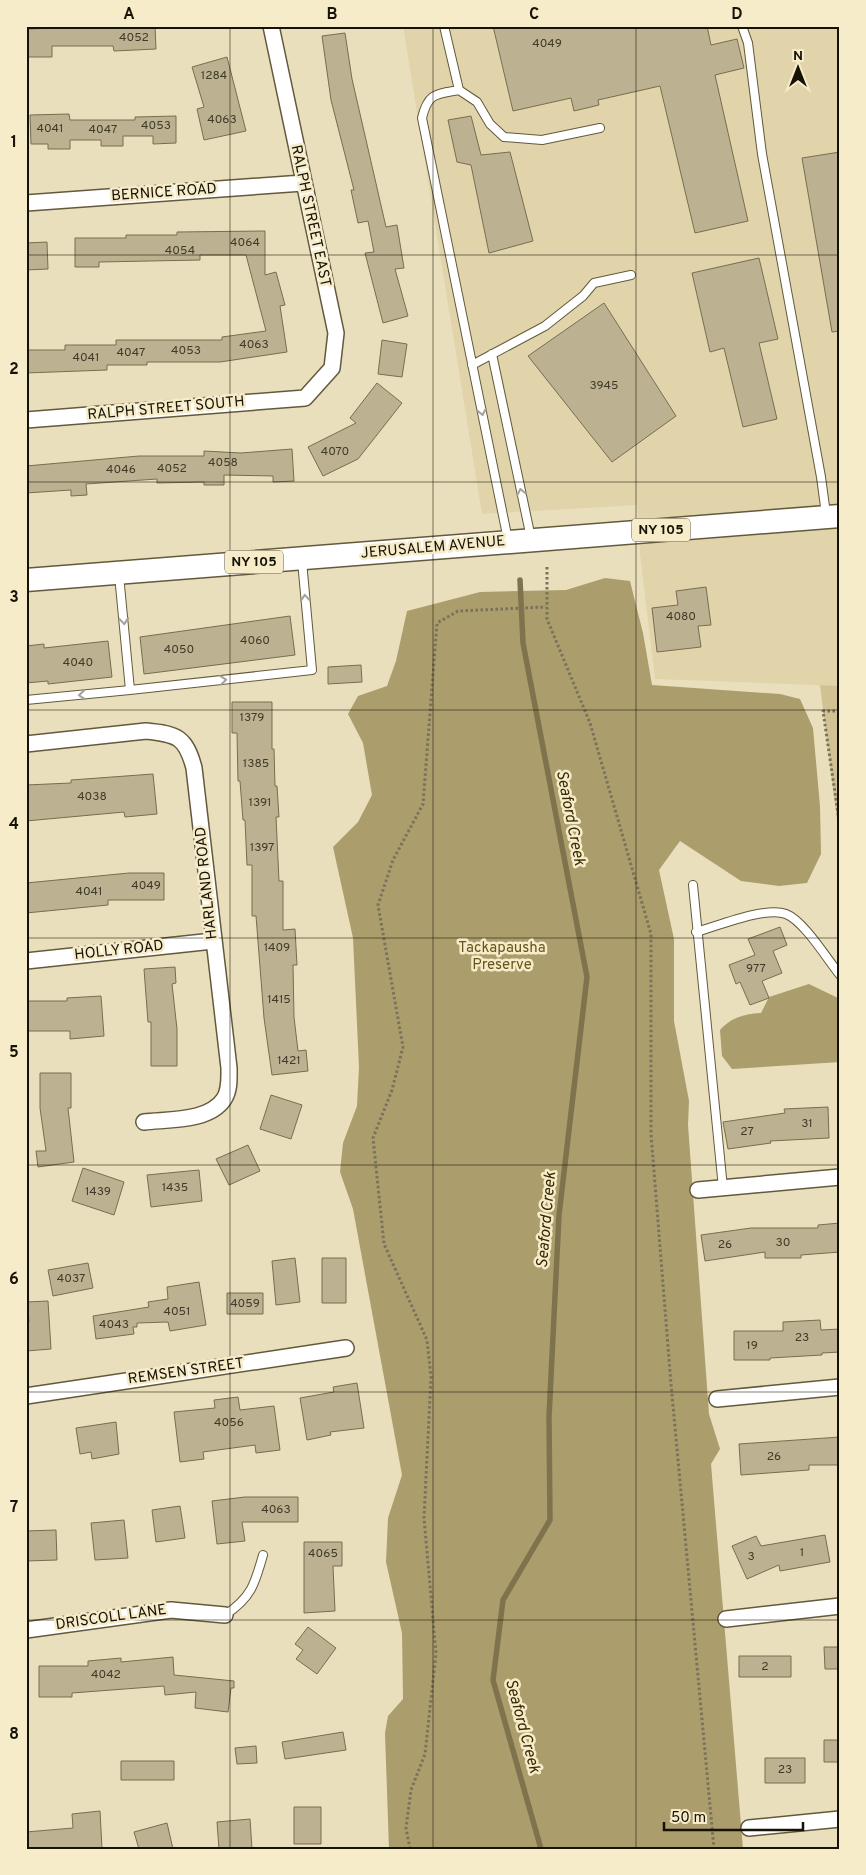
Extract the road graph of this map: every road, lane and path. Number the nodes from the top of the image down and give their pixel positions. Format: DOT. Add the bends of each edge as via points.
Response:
graph roads {
  1 [pos="271,26"];
  2 [pos="444,26"];
  3 [pos="742,26"];
  4 [pos="459,90"];
  5 [pos="600,128"];
  6 [pos="303,183"];
  7 [pos="26,202"];
  8 [pos="631,275"];
  9 [pos="492,354"];
  10 [pos="472,364"];
  11 [pos="306,398"];
  12 [pos="26,420"];
  13 [pos="833,516"];
  14 [pos="532,540"];
  15 [pos="508,542"];
  16 [pos="301,558"];
  17 [pos="546,567"];
  18 [pos="119,573"];
  19 [pos="26,580"];
  20 [pos="546,607"];
  21 [pos="130,690"];
  22 [pos="26,700"];
  23 [pos="840,711"];
  24 [pos="26,744"];
  25 [pos="840,828"];
  26 [pos="693,885"];
  27 [pos="696,932"];
  28 [pos="213,941"];
  29 [pos="26,961"];
  30 [pos="840,974"];
  31 [pos="144,1122"];
  32 [pos="840,1177"];
  33 [pos="723,1188"];
  34 [pos="698,1190"];
  35 [pos="346,1348"];
  36 [pos="840,1388"];
  37 [pos="26,1396"];
  38 [pos="717,1399"];
  39 [pos="263,1555"];
  40 [pos="840,1606"];
  41 [pos="226,1615"];
  42 [pos="726,1619"];
  43 [pos="26,1630"];
  44 [pos="840,1818"];
  45 [pos="749,1828"];
  46 [pos="410,1849"];
  47 [pos="714,1849"];
  1 -- 6 [label="street, RALPH STREET EAST"];
  2 -- 4 [label="lane"];
  3 -- 13 [label="lane" via="748,43 762,154 821,477"];
  4 -- 5 [label="lane" via="477,102 490,124 504,137 542,140"];
  4 -- 10 [label="lane" via="434,95 422,118"];
  6 -- 7 [label="street, BERNICE ROAD"];
  6 -- 11 [label="street, RALPH STREET EAST" via="336,333 332,368"];
  8 -- 9 [label="lane" via="594,283 583,296 545,326"];
  9 -- 10 [label="lane"];
  14 -- 9 [label="lane, one-way"];
  10 -- 15 [label="lane, one-way"];
  11 -- 12 [label="street, RALPH STREET SOUTH"];
  13 -- 14 [label="main road, JERUSALEM AVENUE / NY 105"];
  14 -- 15 [label="main road, JERUSALEM AVENUE / NY 105"];
  15 -- 16 [label="main road, JERUSALEM AVENUE / NY 105"];
  16 -- 18 [label="main road, JERUSALEM AVENUE / NY 105"];
  21 -- 16 [label="lane, one-way" via="312,670"];
  17 -- 20 [label="path"];
  18 -- 19 [label="main road, JERUSALEM AVENUE / NY 105"];
  18 -- 21 [label="lane, one-way"];
  20 -- 46 [label="path" via="458,611 437,623 423,804 393,860 378,905 403,1047 392,1090 373,1138 384,1244 427,1340 431,1377 424,1518 436,1653 425,1754 411,1790 406,1828"];
  20 -- 47 [label="path" via="546,619 590,723 651,934 651,1134 670,1384"];
  21 -- 22 [label="lane, one-way"];
  23 -- 25 [label="path" via="823,711"];
  24 -- 28 [label="street, HARLAND ROAD" via="146,731 178,738 188,748 194,768"];
  26 -- 27 [label="lane"];
  27 -- 30 [label="lane" via="771,911 787,914 798,922"];
  27 -- 33 [label="lane"];
  28 -- 29 [label="street, HOLLY ROAD"];
  28 -- 31 [label="street, HARLAND ROAD" via="229,1068 225,1098 202,1115"];
  32 -- 33 [label="street"];
  33 -- 34 [label="street"];
  35 -- 37 [label="street, REMSEN STREET"];
  36 -- 38 [label="street"];
  39 -- 41 [label="lane" via="248,1598"];
  40 -- 42 [label="street"];
  41 -- 43 [label="street, DRISCOLL LANE" via="171,1610"];
  44 -- 45 [label="street"];
}
